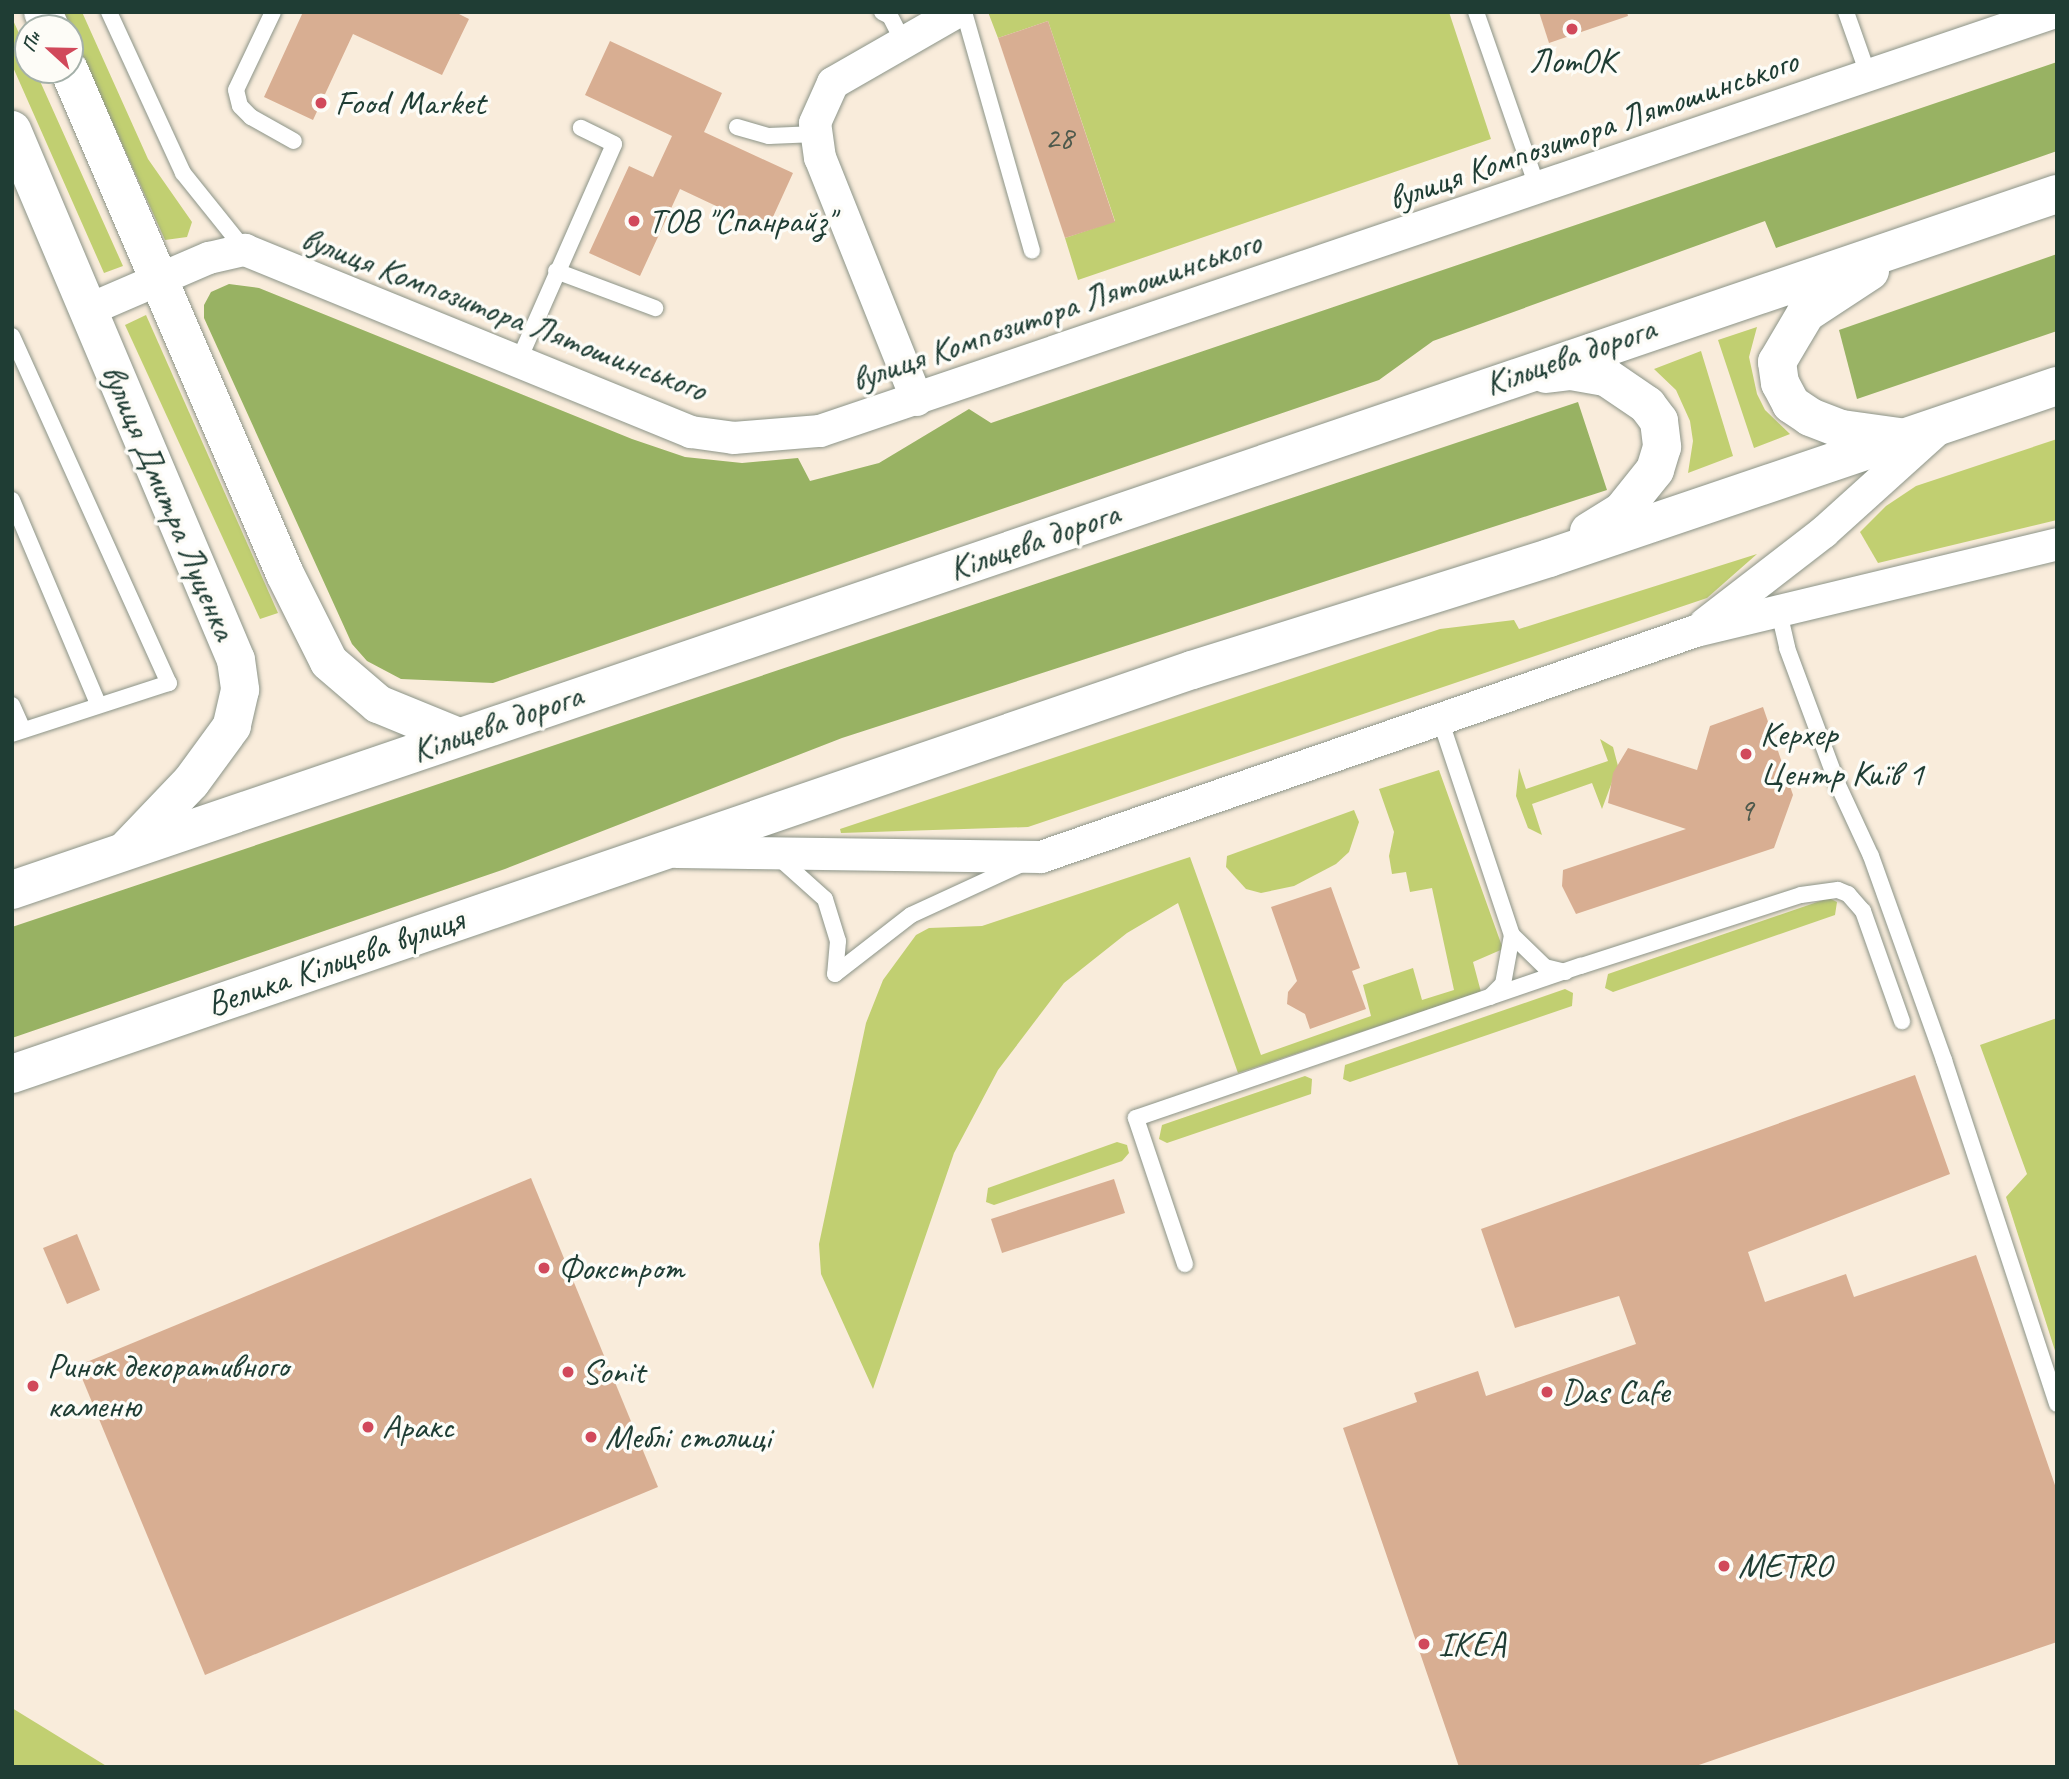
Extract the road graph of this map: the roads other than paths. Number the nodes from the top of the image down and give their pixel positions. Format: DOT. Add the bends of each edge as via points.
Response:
graph roads {
  1 [pos="108,12"];
  2 [pos="274,12"];
  3 [pos="882,12"];
  4 [pos="957,12"];
  5 [pos="964,12"];
  6 [pos="1475,12"];
  7 [pos="1846,12"];
  8 [pos="2055,12"];
  9 [pos="905,45"];
  10 [pos="1868,77"];
  11 [pos="75,84"];
  12 [pos="737,127"];
  13 [pos="581,128"];
  14 [pos="12,131"];
  15 [pos="816,134"];
  16 [pos="294,141"];
  17 [pos="1538,189"];
  18 [pos="2057,194"];
  19 [pos="1913,244"];
  20 [pos="245,250"];
  21 [pos="1032,251"];
  22 [pos="555,271"];
  23 [pos="162,279"];
  24 [pos="655,308"];
  25 [pos="88,310"];
  26 [pos="12,336"];
  27 [pos="518,362"];
  28 [pos="1506,378"];
  29 [pos="2057,386"];
  30 [pos="917,400"];
  31 [pos="1943,425"];
  32 [pos="1906,438"];
  33 [pos="12,500"];
  34 [pos="2057,544"];
  35 [pos="1549,558"];
  36 [pos="1779,612"];
  37 [pos="1696,631"];
  38 [pos="98,704"];
  39 [pos="12,705"];
  40 [pos="1440,719"];
  41 [pos="18,732"];
  42 [pos="456,736"];
  43 [pos="125,851"];
  44 [pos="770,852"];
  45 [pos="658,853"];
  46 [pos="1041,856"];
  47 [pos="12,890"];
  48 [pos="1512,934"];
  49 [pos="1565,972"];
  50 [pos="1488,999"];
  51 [pos="1902,1021"];
  52 [pos="12,1074"];
  53 [pos="1185,1264"];
  54 [pos="2057,1404"];
  1 -- 20 [label="lane" via="183,173"];
  2 -- 16 [label="lane" via="236,90 240,106 251,117"];
  3 -- 9 [label="lane" via="890,16"];
  4 -- 9 [label="street"];
  5 -- 21 [label="lane"];
  6 -- 17 [label="lane"];
  7 -- 10 [label="lane"];
  8 -- 10 [label="street, вулиця Композитора Лятошинського"];
  9 -- 15 [label="street" via="834,83 815,123"];
  10 -- 17 [label="street, вулиця Композитора Лятошинського"];
  11 -- 23 [label="main road"];
  12 -- 15 [label="lane" via="769,136"];
  13 -- 22 [label="lane" via="614,144"];
  14 -- 25 [label="main road, вулиця Дмитра Луценка"];
  15 -- 30 [label="street" via="820,158"];
  17 -- 30 [label="street, вулиця Композитора Лятошинського"];
  18 -- 19 [label="main road, Кільцева дорога"];
  19 -- 28 [label="main road, Кільцева дорога"];
  19 -- 32 [label="main road" via="1806,313 1777,362 1780,383 1791,404 1810,417 1842,429"];
  20 -- 23 [label="street" via="209,258"];
  20 -- 27 [label="street, вулиця Композитора Лятошинського"];
  22 -- 24 [label="lane"];
  22 -- 27 [label="lane"];
  23 -- 25 [label="street"];
  23 -- 42 [label="main road" via="285,574 329,662 378,704"];
  25 -- 43 [label="main road, вулиця Дмитра Луценка" via="236,660 240,690 232,726 214,755"];
  26 -- 38 [label="lane" via="169,683"];
  27 -- 30 [label="street, вулиця Композитора Лятошинського" via="653,419 691,432 734,438 820,431"];
  28 -- 35 [label="main road" via="1571,371 1606,377 1647,405 1659,421 1662,447 1655,470 1641,490 1622,511"];
  28 -- 42 [label="main road, Кільцева дорога"];
  29 -- 31 [label="main road"];
  31 -- 32 [label="main road"];
  31 -- 37 [label="street" via="1824,533"];
  32 -- 35 [label="main road"];
  33 -- 38 [label="lane"];
  34 -- 36 [label="street"];
  35 -- 45 [label="main road" via="1192,670"];
  36 -- 37 [label="street"];
  36 -- 54 [label="lane" via="1791,660 1838,785 1871,856 1944,1059"];
  37 -- 40 [label="street"];
  38 -- 41 [label="lane"];
  39 -- 41 [label="lane"];
  40 -- 46 [label="street"];
  40 -- 48 [label="lane"];
  42 -- 43 [label="main road, Кільцева дорога"];
  43 -- 47 [label="main road, Кільцева дорога"];
  44 -- 45 [label="street"];
  44 -- 46 [label="street"];
  44 -- 46 [label="lane" via="798,871 825,899 838,941 835,974 911,915"];
  45 -- 52 [label="main road, Велика Кільцева вулиця"];
  48 -- 49 [label="lane" via="1545,967"];
  48 -- 50 [label="lane" via="1503,984"];
  49 -- 50 [label="lane"];
  49 -- 51 [label="lane" via="1801,895 1838,890 1863,911"];
  50 -- 53 [label="lane" via="1136,1118"];
}
